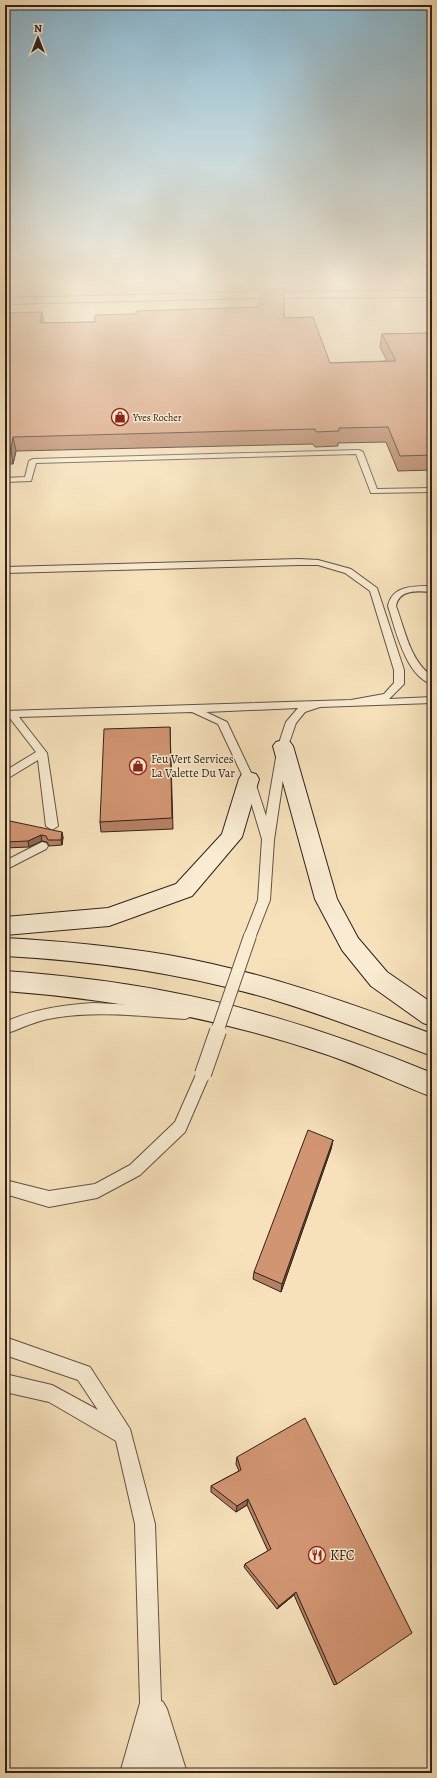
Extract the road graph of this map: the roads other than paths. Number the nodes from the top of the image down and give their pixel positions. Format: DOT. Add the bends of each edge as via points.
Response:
graph roads {
  1 [pos="5,480"];
  2 [pos="432,490"];
  3 [pos="5,570"];
  4 [pos="432,589"];
  5 [pos="432,680"];
  6 [pos="432,700"];
  7 [pos="356,702"];
  8 [pos="328,703"];
  9 [pos="191,709"];
  10 [pos="8,714"];
  11 [pos="283,746"];
  12 [pos="42,753"];
  13 [pos="5,776"];
  14 [pos="249,779"];
  15 [pos="52,826"];
  16 [pos="268,840"];
  17 [pos="42,846"];
  18 [pos="5,866"];
  19 [pos="5,926"];
  20 [pos="5,947"];
  21 [pos="5,981"];
  22 [pos="234,1016"];
  23 [pos="432,1016"];
  24 [pos="5,1028"];
  25 [pos="432,1045"];
  26 [pos="432,1085"];
  27 [pos="5,1187"];
  28 [pos="5,1346"];
  29 [pos="5,1383"];
  30 [pos="124,1435"];
  31 [pos="152,1696"];
  32 [pos="131,1773"];
  33 [pos="153,1773"];
  34 [pos="176,1773"];
  1 -- 2 [label="lane" via="28,479 33,461 359,452 374,491"];
  3 -- 7 [label="lane" via="299,562 318,563 348,571 374,590 399,670 399,684 387,696"];
  4 -- 5 [label="lane" via="405,591 396,594 392,599 392,606 412,663 424,676"];
  6 -- 7 [label="lane"];
  7 -- 8 [label="lane"];
  8 -- 9 [label="lane"];
  8 -- 11 [label="lane" via="302,710 291,722"];
  9 -- 10 [label="lane"];
  9 -- 14 [label="lane" via="222,722"];
  10 -- 12 [label="lane"];
  11 -- 16 [label="lane"];
  11 -- 23 [label="main road" via="326,899 350,944 379,979"];
  12 -- 13 [label="lane"];
  12 -- 15 [label="lane"];
  14 -- 16 [label="lane"];
  14 -- 19 [label="main road" via="232,837 184,890 109,917"];
  16 -- 27 [label="lane, bridge" via="264,900 203,1074 180,1126 135,1170 97,1191 49,1199"];
  17 -- 18 [label="lane"];
  20 -- 25 [label="main road" via="118,956 192,969 290,994 374,1021"];
  21 -- 22 [label="main road" via="126,993"];
  22 -- 24 [label="lane" via="79,1010 20,1020"];
  22 -- 26 [label="main road" via="319,1040"];
  28 -- 30 [label="lane" via="84,1373"];
  29 -- 30 [label="lane" via="52,1394"];
  30 -- 31 [label="lane" via="146,1524"];
  31 -- 32 [label="lane"];
  31 -- 33 [label="lane"];
  31 -- 34 [label="lane"];
}
